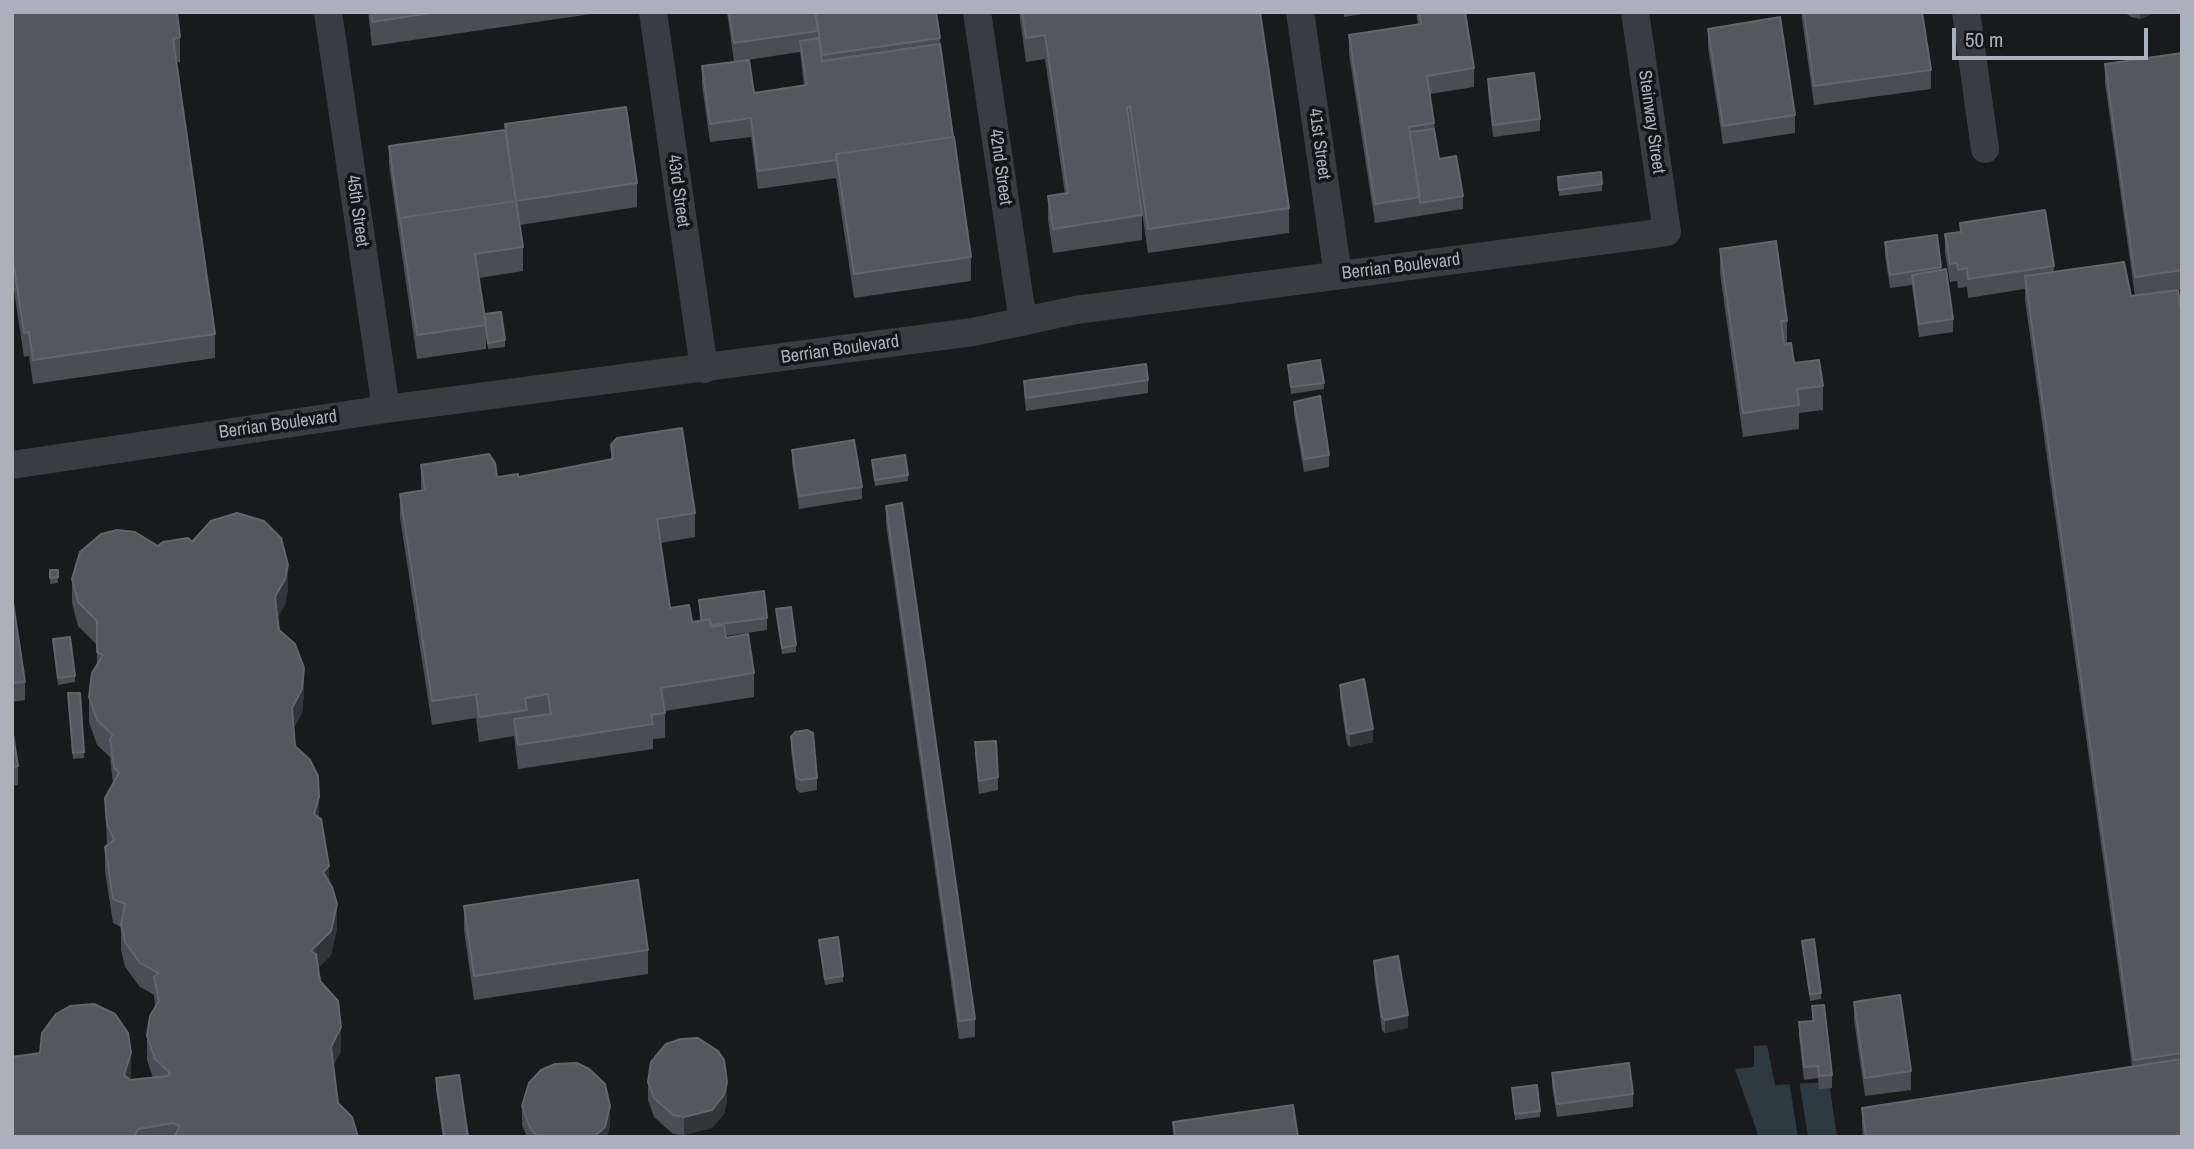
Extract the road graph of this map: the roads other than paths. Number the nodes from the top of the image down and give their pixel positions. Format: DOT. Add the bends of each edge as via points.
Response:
graph roads {
  1 [pos="328,12"];
  2 [pos="653,12"];
  3 [pos="977,12"];
  4 [pos="1300,12"];
  5 [pos="1636,12"];
  6 [pos="1966,12"];
  7 [pos="1985,149"];
  8 [pos="1667,232"];
  9 [pos="1338,275"];
  10 [pos="1023,322"];
  11 [pos="704,369"];
  12 [pos="386,409"];
  13 [pos="12,465"];
  1 -- 12 [label="street, 45th Street"];
  2 -- 11 [label="street, 43rd Street"];
  3 -- 10 [label="street, 42nd Street"];
  4 -- 9 [label="street, 41st Street"];
  5 -- 8 [label="street, Steinway Street"];
  6 -- 7 [label="street"];
  8 -- 9 [label="street, Berrian Boulevard"];
  9 -- 10 [label="street, Berrian Boulevard" via="1076,310"];
  10 -- 11 [label="street, Berrian Boulevard"];
  11 -- 12 [label="street, Berrian Boulevard"];
  12 -- 13 [label="street, Berrian Boulevard"];
}
